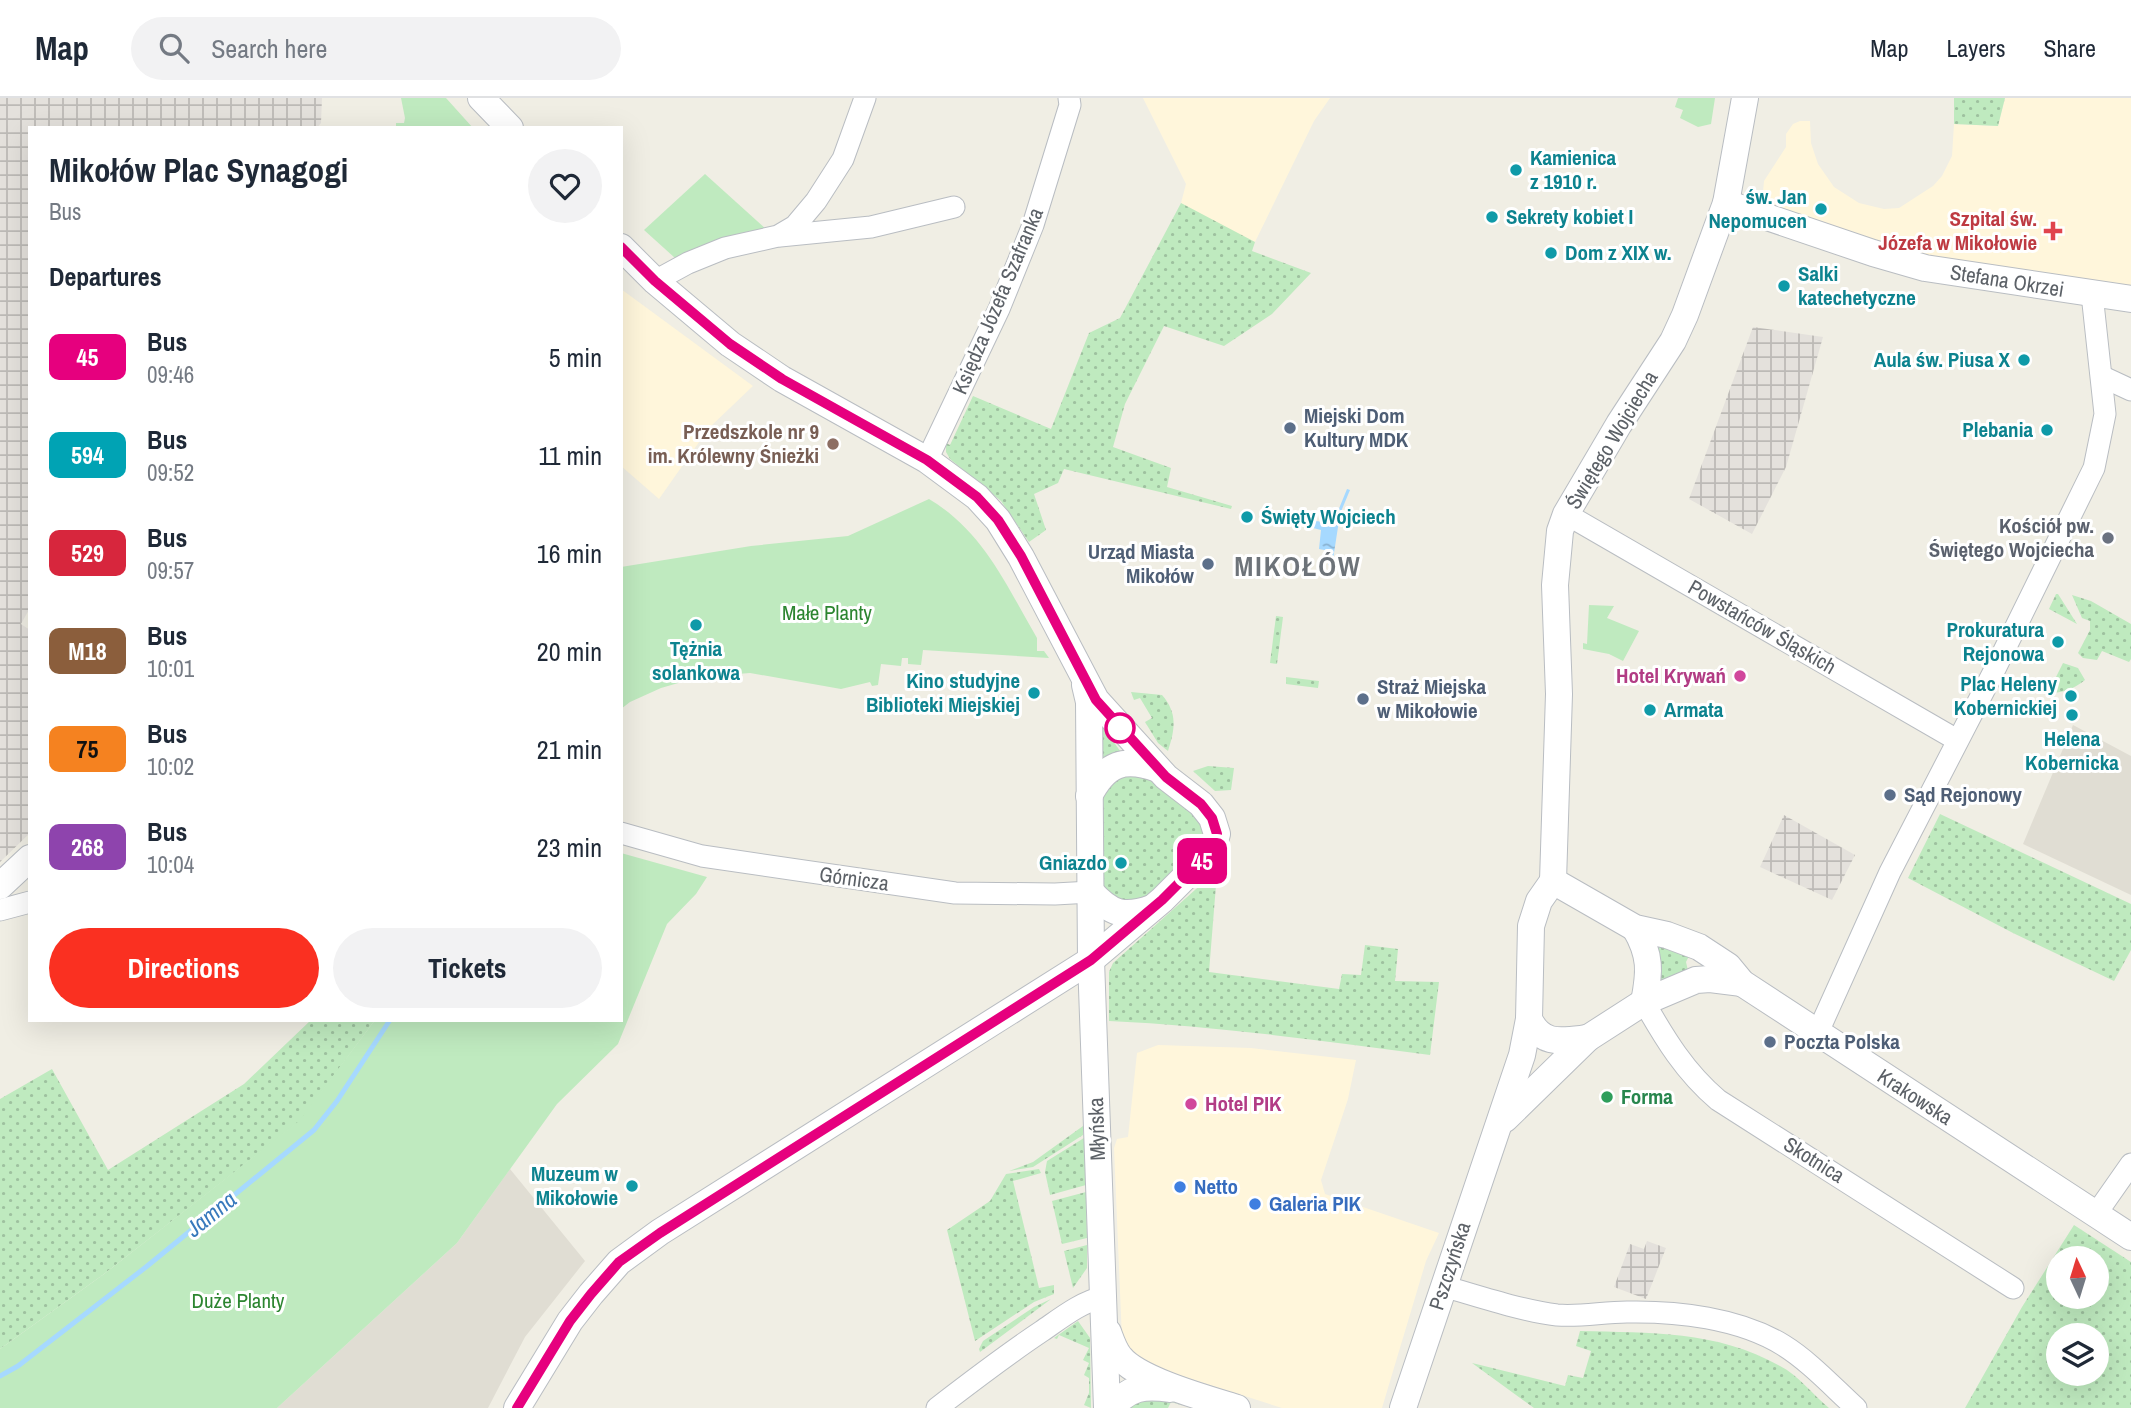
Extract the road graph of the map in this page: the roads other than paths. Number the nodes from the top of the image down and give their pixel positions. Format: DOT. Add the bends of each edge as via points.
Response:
graph roads {
  1 [pos="481,98"];
  2 [pos="865,98"];
  3 [pos="1069,98"];
  4 [pos="1745,98"];
  5 [pos="508,126"];
  6 [pos="1726,203"];
  7 [pos="954,207"];
  8 [pos="778,236"];
  9 [pos="623,249"];
  10 [pos="655,281"];
  11 [pos="2092,294"];
  12 [pos="2131,299"];
  13 [pos="2103,377"];
  14 [pos="2131,390"];
  15 [pos="927,460"];
  16 [pos="1566,514"];
  17 [pos="1082,673"];
  18 [pos="1957,740"];
  19 [pos="1158,769"];
  20 [pos="1089,796"];
  21 [pos="623,834"];
  22 [pos="28,860"];
  23 [pos="1553,881"];
  24 [pos="0,886"];
  25 [pos="1091,892"];
  26 [pos="28,902"];
  27 [pos="1152,908"];
  28 [pos="0,909"];
  29 [pos="1636,928"];
  30 [pos="1091,960"];
  31 [pos="1742,983"];
  32 [pos="1644,1002"];
  33 [pos="1529,1019"];
  34 [pos="1818,1032"];
  35 [pos="1588,1038"];
  36 [pos="1499,1125"];
  37 [pos="2131,1164"];
  38 [pos="2096,1214"];
  39 [pos="2131,1237"];
  40 [pos="1443,1286"];
  41 [pos="2013,1288"];
  42 [pos="1103,1305"];
  43 [pos="1189,1392"];
  44 [pos="517,1408"];
  45 [pos="937,1408"];
  46 [pos="1110,1408"];
  47 [pos="1237,1408"];
  48 [pos="1403,1408"];
  49 [pos="1856,1408"];
  1 -- 5 [label="street"];
  2 -- 8 [label="street" via="843,159 826,186 795,226"];
  3 -- 15 [label="street, Księdza Józefa Szafranka" via="1033,225 999,309"];
  4 -- 6 [label="street, Świętego Wojciecha"];
  6 -- 11 [label="street, Stefana Okrzei" via="1925,268"];
  6 -- 16 [label="street, Świętego Wojciecha" via="1673,341"];
  7 -- 8 [label="street" via="871,226"];
  8 -- 10 [label="street" via="725,247"];
  9 -- 10 [label="street"];
  10 -- 15 [label="street" via="715,333 782,379"];
  11 -- 12 [label="street, Stefana Okrzei"];
  11 -- 13 [label="street"];
  13 -- 14 [label="street"];
  13 -- 18 [label="street" via="2105,414 2094,468"];
  15 -- 17 [label="street" via="977,497 998,520"];
  16 -- 18 [label="street, Powstańców Śląskich"];
  16 -- 23 [label="street, Świętego Wojciecha" via="1555,585 1559,694"];
  17 -- 19 [label="street" via="1096,700"];
  17 -- 20 [label="street" via="1089,702"];
  18 -- 34 [label="street" via="1890,872"];
  19 -- 20 [label="street" via="1140,762 1113,766"];
  19 -- 27 [label="street" via="1201,804 1217,834 1207,855"];
  20 -- 25 [label="street"];
  21 -- 25 [label="street, Górnicza" via="702,856 955,893"];
  22 -- 24 [label="street"];
  23 -- 29 [label="street, Krakowska"];
  23 -- 33 [label="street, Pszczyńska" via="1539,901 1531,926"];
  25 -- 27 [label="street" via="1117,912"];
  25 -- 30 [label="street, Młyńska"];
  26 -- 28 [label="street"];
  27 -- 30 [label="street"];
  29 -- 31 [label="street, Krakowska" via="1699,947 1728,965"];
  29 -- 32 [label="street" via="1650,966"];
  30 -- 42 [label="street, Młyńska"];
  30 -- 44 [label="street" via="619,1262 570,1321"];
  31 -- 32 [label="street, Pszczyńska" via="1696,980"];
  31 -- 34 [label="street, Krakowska"];
  32 -- 35 [label="street, Pszczyńska"];
  32 -- 41 [label="street, Skotnica" via="1680,1062 1718,1100"];
  33 -- 35 [label="street" via="1535,1031 1547,1039"];
  33 -- 36 [label="street, Pszczyńska"];
  34 -- 38 [label="street, Krakowska"];
  35 -- 36 [label="street, Pszczyńska"];
  36 -- 40 [label="street, Pszczyńska"];
  37 -- 38 [label="street"];
  38 -- 39 [label="street, Krakowska"];
  40 -- 48 [label="street, Pszczyńska"];
  40 -- 49 [label="street" via="1554,1314 1665,1312 1698,1315 1743,1328 1782,1345"];
  42 -- 43 [label="street" via="1119,1356"];
  42 -- 45 [label="street" via="1090,1300"];
  42 -- 46 [label="street, Młyńska"];
  43 -- 46 [label="street" via="1141,1387"];
  43 -- 47 [label="street"];
}
